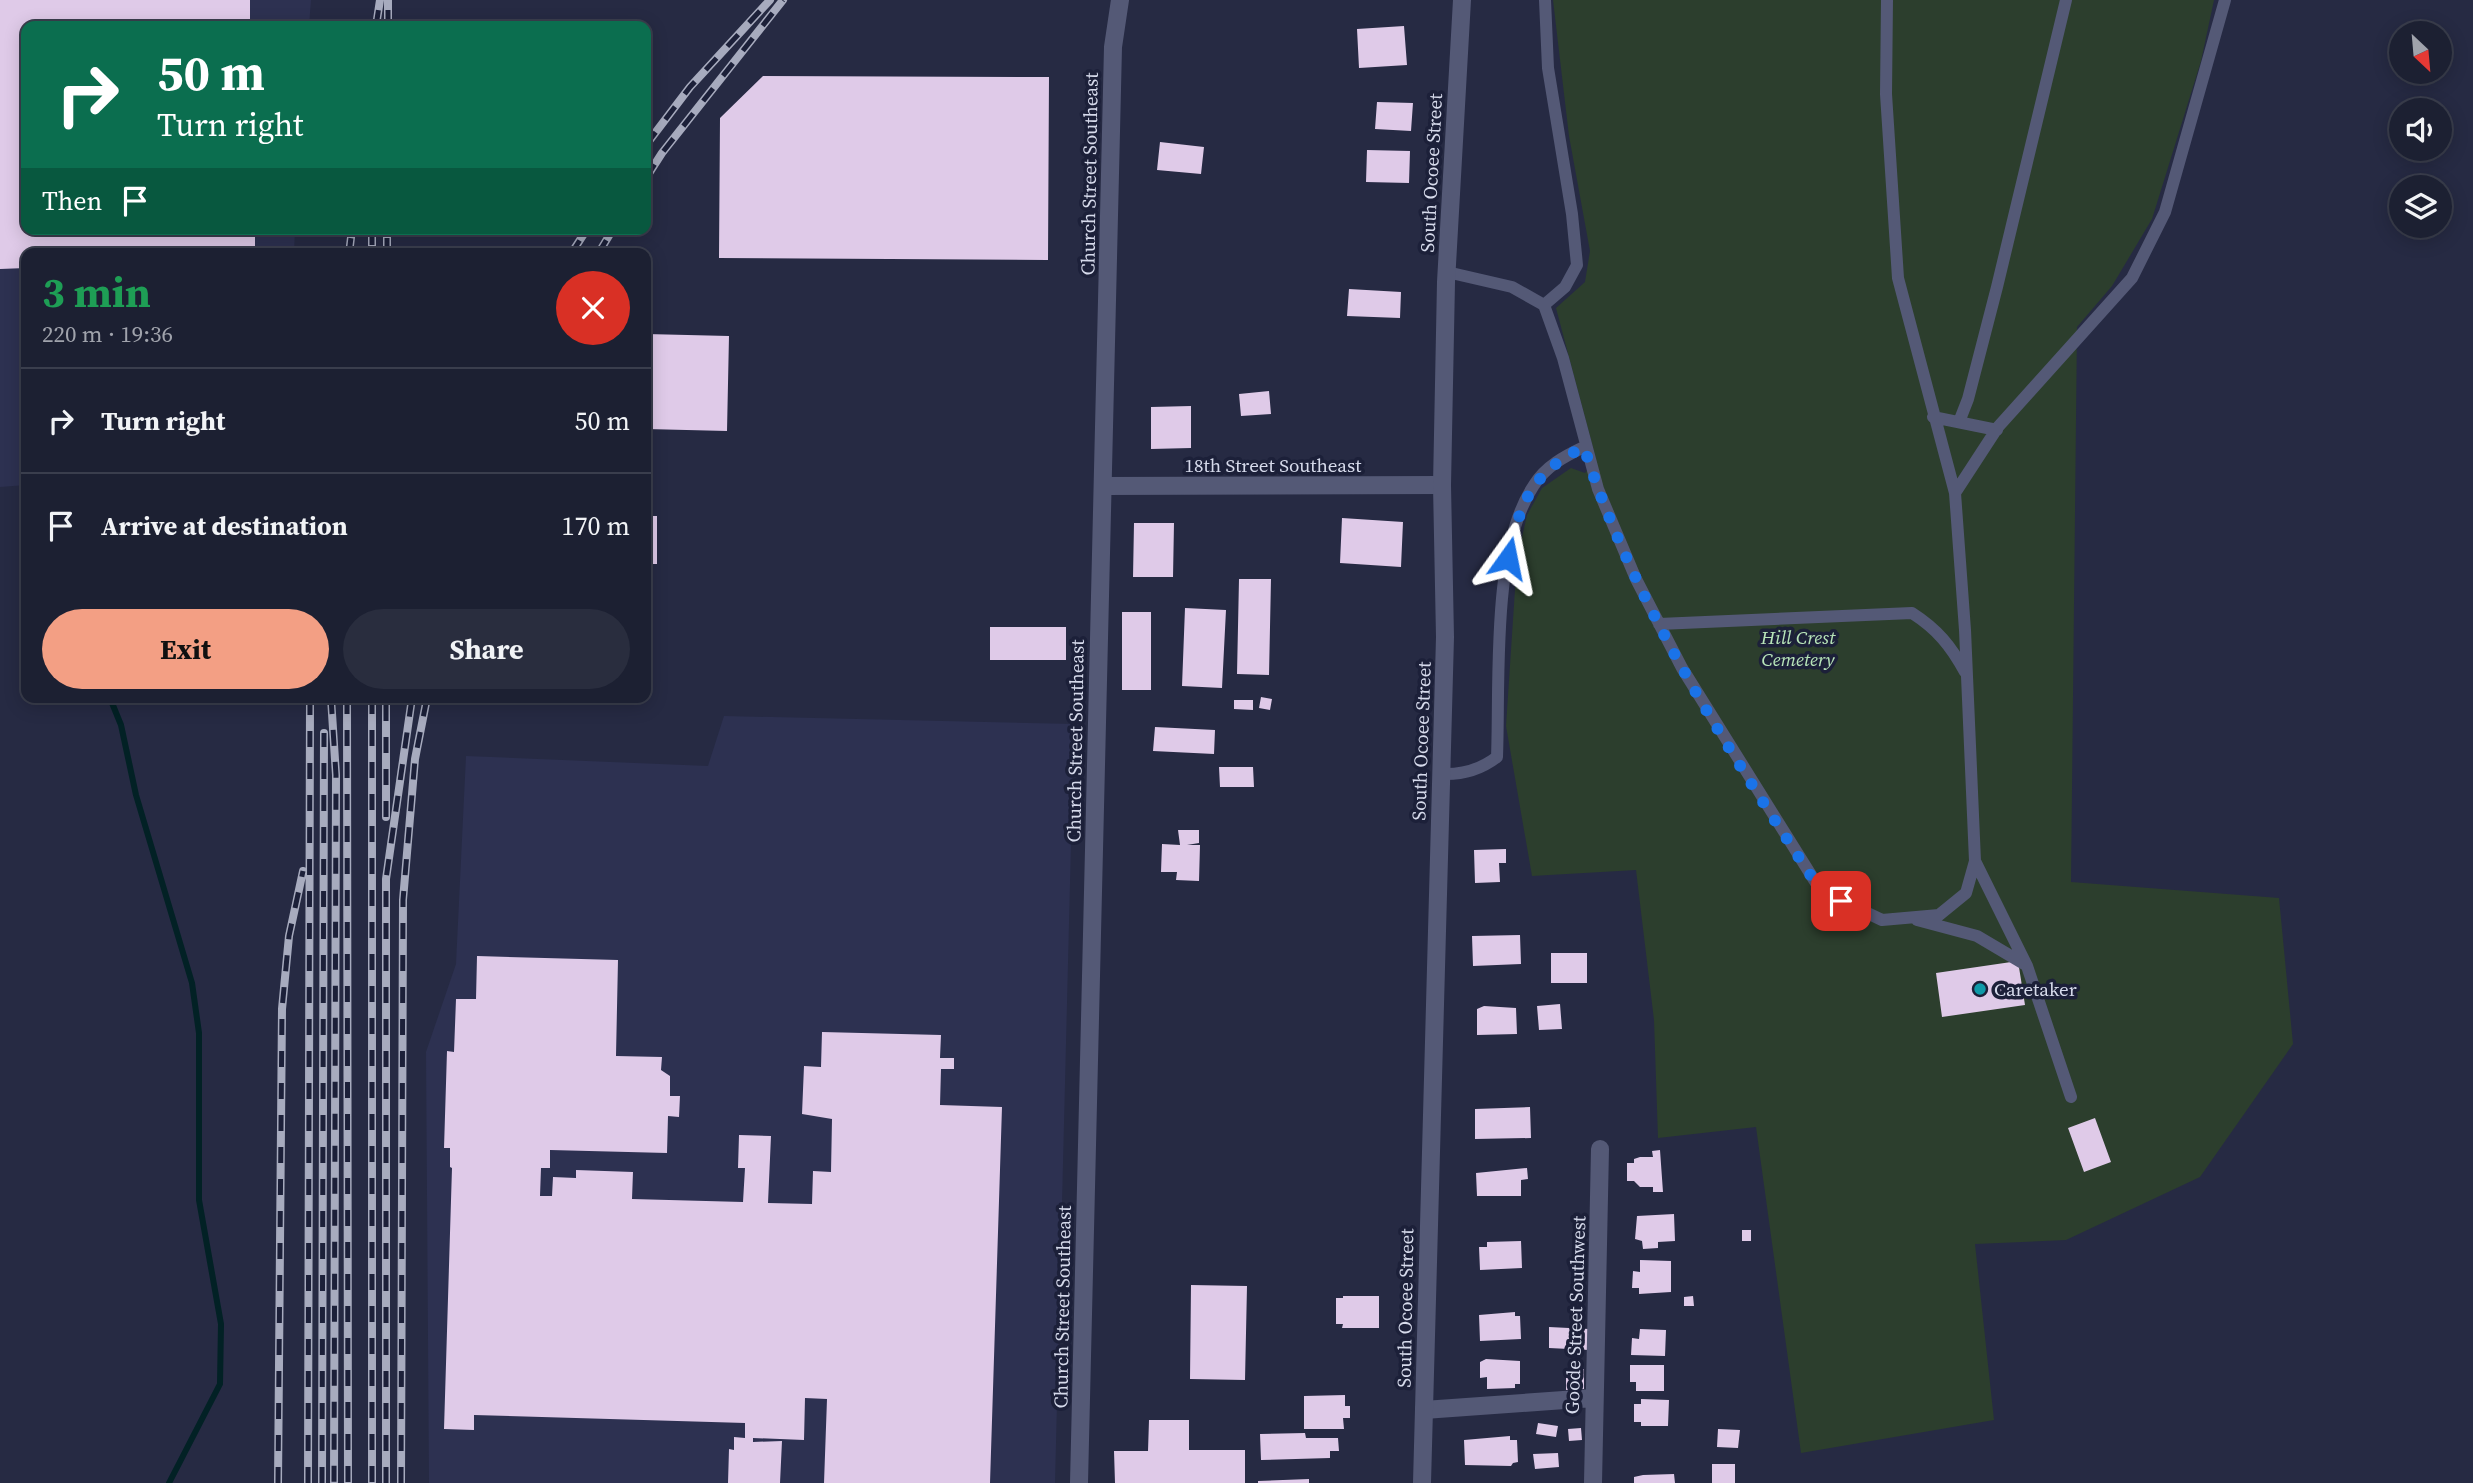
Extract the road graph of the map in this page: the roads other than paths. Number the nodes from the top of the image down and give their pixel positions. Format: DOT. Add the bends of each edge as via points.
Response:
graph roads {
  1 [pos="1120,0"];
  2 [pos="1462,0"];
  3 [pos="1545,0"];
  4 [pos="1887,0"];
  5 [pos="2066,0"];
  6 [pos="2225,0"];
  7 [pos="1447,272"];
  8 [pos="1544,305"];
  9 [pos="1933,417"];
  10 [pos="1959,422"];
  11 [pos="1997,429"];
  12 [pos="1584,447"];
  13 [pos="1442,485"];
  14 [pos="1103,486"];
  15 [pos="1955,493"];
  16 [pos="1659,625"];
  17 [pos="1967,675"];
  18 [pos="1441,774"];
  19 [pos="1975,861"];
  20 [pos="1907,918"];
  21 [pos="2027,966"];
  22 [pos="2071,1097"];
  23 [pos="1600,1149"];
  24 [pos="1592,1398"];
  25 [pos="1424,1410"];
  26 [pos="1079,1483"];
  27 [pos="1422,1483"];
  28 [pos="1593,1483"];
  1 -- 14 [label="street, Church Street Southeast" via="1113,47"];
  2 -- 7 [label="street, South Ocoee Street"];
  3 -- 8 [label="lane" via="1548,68 1577,265 1565,287"];
  4 -- 9 [label="lane" via="1886,94 1898,278"];
  5 -- 10 [label="lane" via="1994,300"];
  6 -- 11 [label="lane" via="2165,212 2132,278"];
  7 -- 8 [label="lane" via="1512,287"];
  7 -- 13 [label="street, South Ocoee Street"];
  8 -- 12 [label="lane" via="1563,358"];
  9 -- 10 [label="lane"];
  9 -- 15 [label="lane"];
  10 -- 11 [label="lane"];
  11 -- 15 [label="lane"];
  12 -- 16 [label="lane" via="1614,528"];
  12 -- 18 [label="lane" via="1559,459 1534,483 1518,514 1502,612 1497,757 1483,767"];
  13 -- 14 [label="street, 18th Street Southeast"];
  13 -- 18 [label="street, South Ocoee Street" via="1445,637"];
  14 -- 26 [label="street, Church Street Southeast"];
  15 -- 17 [label="lane"];
  16 -- 17 [label="lane" via="1912,613 1934,627 1951,646"];
  16 -- 20 [label="lane" via="1744,772 1821,891 1882,920"];
  17 -- 19 [label="lane"];
  18 -- 25 [label="street, South Ocoee Street"];
  19 -- 20 [label="lane" via="1966,893 1939,915"];
  19 -- 21 [label="lane"];
  20 -- 21 [label="lane" via="1977,936"];
  21 -- 22 [label="lane"];
  23 -- 24 [label="street, Goode Street Southwest" via="1600,1276"];
  24 -- 25 [label="street"];
  24 -- 28 [label="street, Goode Street Southwest"];
  25 -- 27 [label="street, South Ocoee Street"];
}
